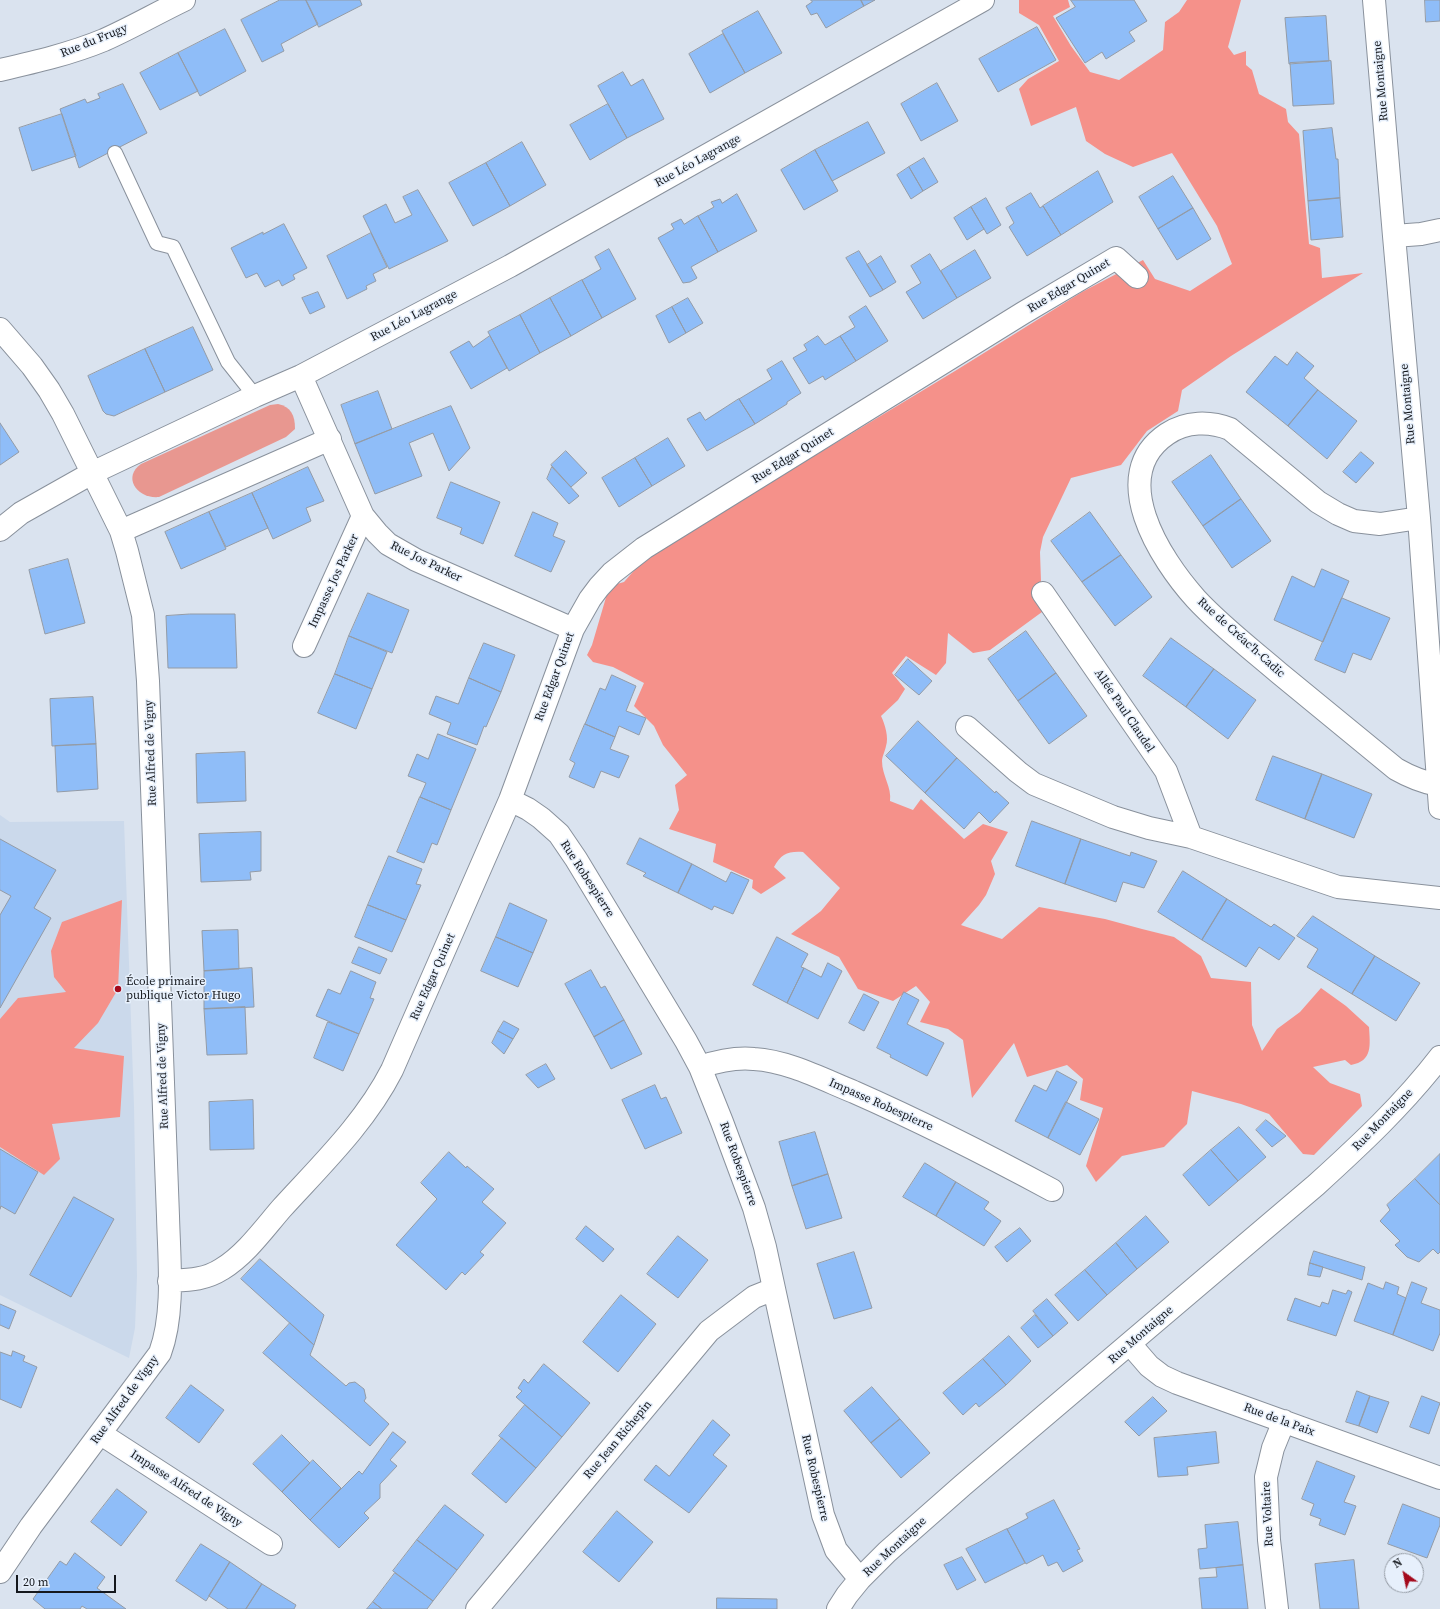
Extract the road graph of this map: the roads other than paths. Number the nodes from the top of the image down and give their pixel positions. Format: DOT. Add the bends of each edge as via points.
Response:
graph roads {
  1 [pos="184,0"];
  2 [pos="983,0"];
  3 [pos="1374,0"];
  4 [pos="0,70"];
  5 [pos="115,153"];
  6 [pos="1440,230"];
  7 [pos="1394,236"];
  8 [pos="1137,277"];
  9 [pos="0,329"];
  10 [pos="301,376"];
  11 [pos="255,396"];
  12 [pos="330,439"];
  13 [pos="92,473"];
  14 [pos="363,516"];
  15 [pos="1419,518"];
  16 [pos="0,530"];
  17 [pos="121,531"];
  18 [pos="1043,593"];
  19 [pos="573,629"];
  20 [pos="304,646"];
  21 [pos="967,728"];
  22 [pos="1438,785"];
  23 [pos="510,800"];
  24 [pos="1440,808"];
  25 [pos="1192,837"];
  26 [pos="1440,898"];
  27 [pos="1440,1057"];
  28 [pos="700,1067"];
  29 [pos="1052,1190"];
  30 [pos="169,1281"];
  31 [pos="774,1289"];
  32 [pos="1130,1344"];
  33 [pos="1284,1421"];
  34 [pos="101,1434"];
  35 [pos="1440,1478"];
  36 [pos="271,1544"];
  37 [pos="0,1572"];
  38 [pos="860,1579"];
  39 [pos="477,1609"];
  40 [pos="838,1609"];
  41 [pos="1277,1609"];
  1 -- 4 [label="street, Rue du Frugy" via="79,49"];
  2 -- 10 [label="street, Rue Léo Lagrange" via="510,266"];
  3 -- 7 [label="street, Rue Montaigne"];
  5 -- 11 [label="lane" via="157,243 173,246 228,362"];
  6 -- 7 [label="street"];
  7 -- 15 [label="street, Rue Montaigne"];
  8 -- 19 [label="street, Rue Edgar Quinet" via="1116,258 644,548 599,587"];
  9 -- 13 [label="street" via="49,390 64,414"];
  10 -- 11 [label="street, Rue Léo Lagrange"];
  10 -- 12 [label="street, Rue Jos Parker"];
  11 -- 13 [label="street, Rue Léo Lagrange"];
  12 -- 14 [label="street, Rue Jos Parker"];
  12 -- 17 [label="street"];
  13 -- 16 [label="street, Rue Léo Lagrange" via="21,513"];
  13 -- 17 [label="street"];
  14 -- 19 [label="street, Rue Jos Parker" via="388,544 416,560"];
  14 -- 20 [label="street, Impasse Jos Parker"];
  15 -- 22 [label="street, Rue Montaigne"];
  15 -- 22 [label="street, Rue de Créac'h-Cadic" via="1380,524 1354,521 1338,514 1318,502 1230,429 1220,425 1193,424 1167,433 1146,455 1140,471 1139,491 1152,534 1179,578 1211,615 1396,769 1409,777"];
  17 -- 30 [label="street, Rue Alfred de Vigny" via="143,615 146,648"];
  18 -- 25 [label="street, Allée Paul Claudel" via="1166,771"];
  19 -- 23 [label="street, Rue Edgar Quinet"];
  21 -- 25 [label="street" via="1018,772 1040,787 1113,817"];
  22 -- 24 [label="street, Rue Montaigne"];
  23 -- 28 [label="street, Rue Robespierre" via="541,818 559,834 638,959"];
  23 -- 30 [label="street, Rue Edgar Quinet" via="392,1070 372,1106 236,1260 209,1276 195,1280"];
  25 -- 26 [label="street" via="1338,888"];
  27 -- 32 [label="street, Rue Montaigne" via="1428,1073 1350,1154"];
  28 -- 29 [label="street, Impasse Robespierre" via="735,1058 754,1059 778,1063 819,1077 923,1123"];
  28 -- 31 [label="street, Rue Robespierre" via="754,1208"];
  30 -- 34 [label="street, Rue Alfred de Vigny" via="168,1324 160,1352"];
  31 -- 38 [label="street, Rue Robespierre" via="823,1515 836,1550"];
  31 -- 39 [label="street, Rue Jean Richepin" via="754,1298 709,1331"];
  32 -- 33 [label="street, Rue de la Paix" via="1149,1366 1162,1376"];
  32 -- 38 [label="street, Rue Montaigne" via="963,1485"];
  33 -- 35 [label="street, Rue de la Paix"];
  33 -- 41 [label="street, Rue Voltaire" via="1273,1448 1266,1477 1268,1540"];
  34 -- 36 [label="street, Impasse Alfred de Vigny"];
  34 -- 37 [label="street, Rue Alfred de Vigny" via="31,1526"];
  38 -- 40 [label="street, Rue Montaigne"];
}
